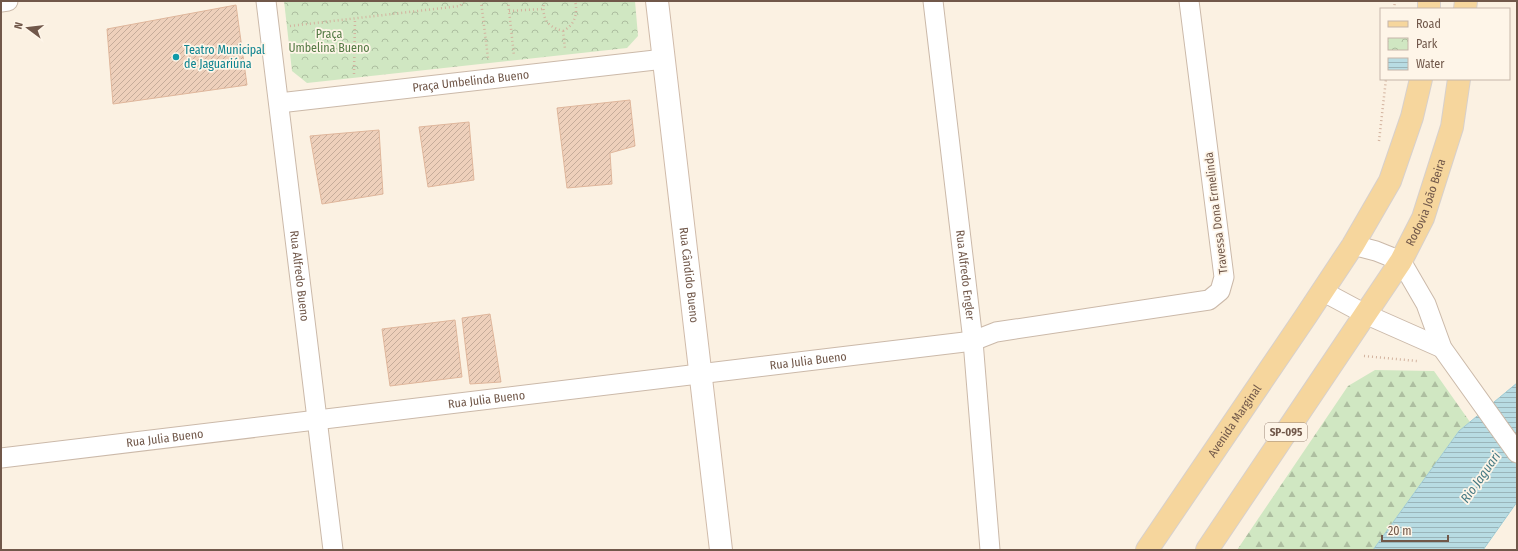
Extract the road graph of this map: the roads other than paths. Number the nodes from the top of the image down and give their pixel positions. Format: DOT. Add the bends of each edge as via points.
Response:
graph roads {
  1 [pos="8,1"];
  2 [pos="266,1"];
  3 [pos="657,1"];
  4 [pos="932,1"];
  5 [pos="1189,1"];
  6 [pos="1,2"];
  7 [pos="664,59"];
  8 [pos="1421,80"];
  9 [pos="1459,80"];
  10 [pos="279,103"];
  11 [pos="1352,245"];
  12 [pos="1401,261"];
  13 [pos="1322,291"];
  14 [pos="1366,314"];
  15 [pos="972,341"];
  16 [pos="1442,348"];
  17 [pos="700,374"];
  18 [pos="317,420"];
  19 [pos="1517,453"];
  20 [pos="1,458"];
  21 [pos="332,550"];
  22 [pos="721,550"];
  23 [pos="990,550"];
  24 [pos="1147,550"];
  25 [pos="1207,550"];
  1 -- 6 [label="street"];
  2 -- 10 [label="street, Rua Alfredo Bueno"];
  3 -- 7 [label="main road, Rua Cândido Bueno"];
  4 -- 15 [label="street, Rua Alfredo Engler"];
  5 -- 15 [label="street, Travessa Dona Ermelinda" via="1224,277 1220,292 1209,300 996,332"];
  7 -- 10 [label="street, Praça Umbelinda Bueno"];
  7 -- 17 [label="main road, Rua Cândido Bueno"];
  8 -- 11 [label="main road" via="1412,117 1390,181"];
  9 -- 12 [label="main road, Rodovia João Beira / SP-095" via="1452,127 1423,218"];
  10 -- 18 [label="street, Rua Alfredo Bueno"];
  11 -- 12 [label="street"];
  11 -- 13 [label="main road"];
  12 -- 14 [label="main road, Rodovia João Beira / SP-095"];
  12 -- 16 [label="street" via="1426,304"];
  13 -- 14 [label="street"];
  13 -- 24 [label="main road, Avenida Marginal"];
  14 -- 16 [label="street"];
  14 -- 25 [label="main road, SP-095"];
  15 -- 17 [label="street, Rua Julia Bueno"];
  15 -- 23 [label="street, Rua Alfredo Engler"];
  16 -- 19 [label="street"];
  17 -- 18 [label="street, Rua Julia Bueno"];
  17 -- 22 [label="main road, Rua Cândido Bueno"];
  18 -- 20 [label="street, Rua Julia Bueno"];
  18 -- 21 [label="street, Rua Alfredo Bueno"];
}
